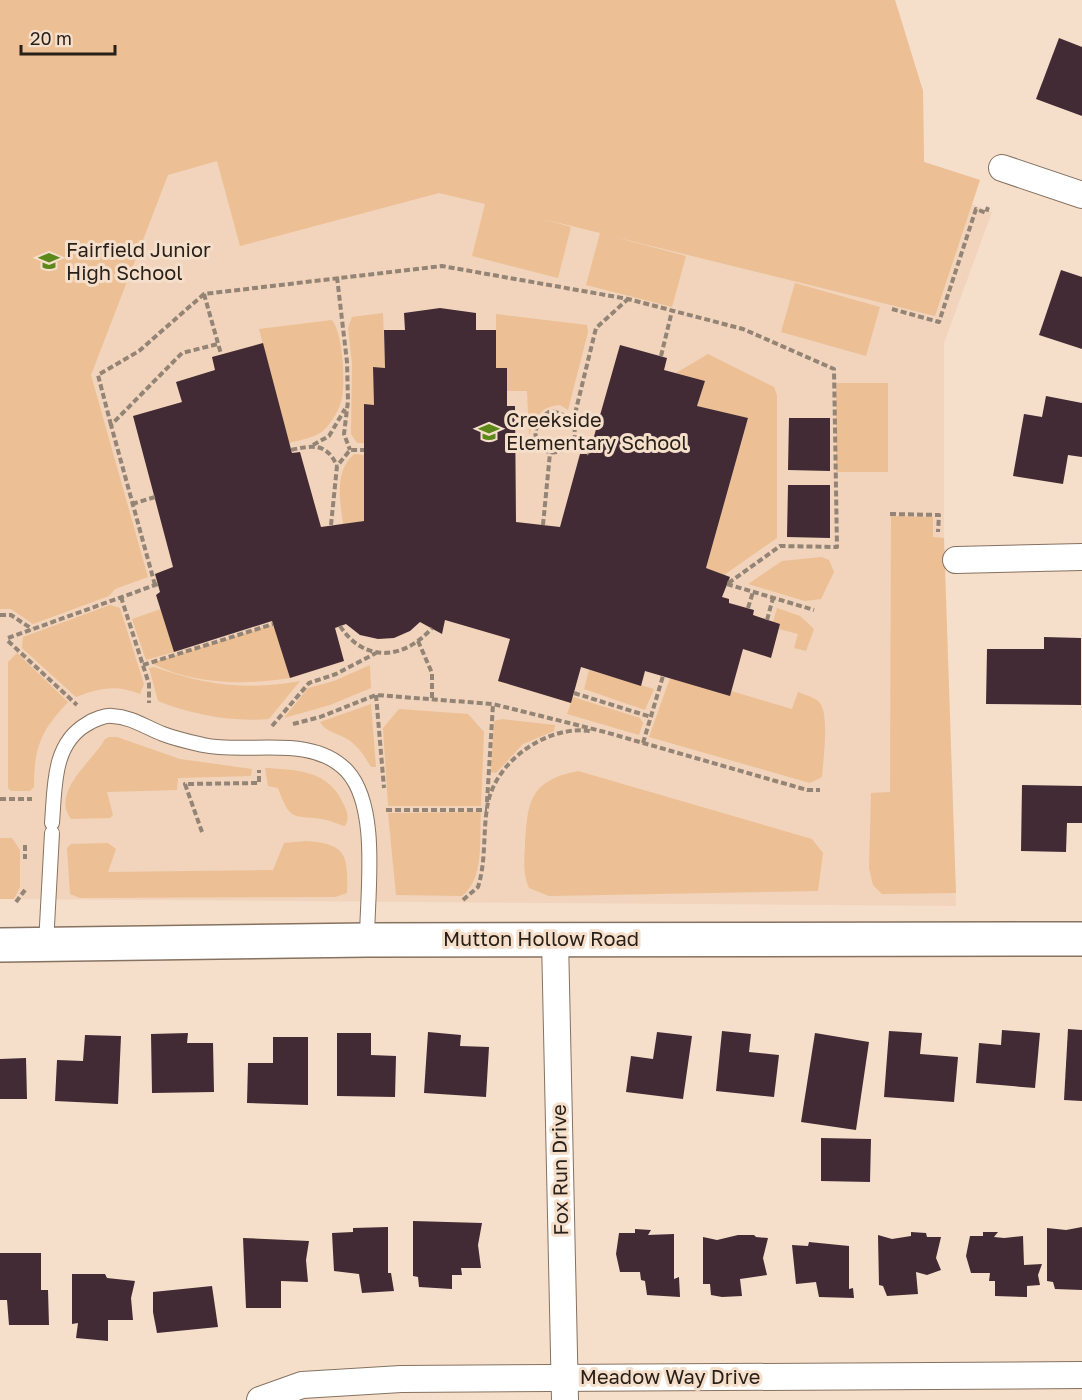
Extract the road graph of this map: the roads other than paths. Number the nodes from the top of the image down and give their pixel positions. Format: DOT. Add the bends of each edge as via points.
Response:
graph roads {
  1 [pos="1002,168"];
  2 [pos="1082,195"];
  3 [pos="1082,557"];
  4 [pos="956,560"];
  5 [pos="555,939"];
  6 [pos="1082,939"];
  7 [pos="367,940"];
  8 [pos="0,945"];
  9 [pos="46,945"];
  10 [pos="1082,1375"];
  11 [pos="565,1389"];
  12 [pos="260,1400"];
  1 -- 2 [label="street"];
  3 -- 4 [label="street"];
  5 -- 6 [label="street, Mutton Hollow Road"];
  5 -- 7 [label="street, Mutton Hollow Road"];
  5 -- 11 [label="street, Fox Run Drive"];
  7 -- 9 [label="street, Mutton Hollow Road"];
  7 -- 9 [label="lane" via="368,834 364,802 348,772 330,757 305,749 206,745 164,734 132,718 109,715 86,724 70,739 57,763"];
  8 -- 9 [label="street, Mutton Hollow Road"];
  10 -- 11 [label="street, Meadow Way Drive"];
  11 -- 12 [label="street, Meadow Way Drive" via="400,1379 302,1385"];
}
